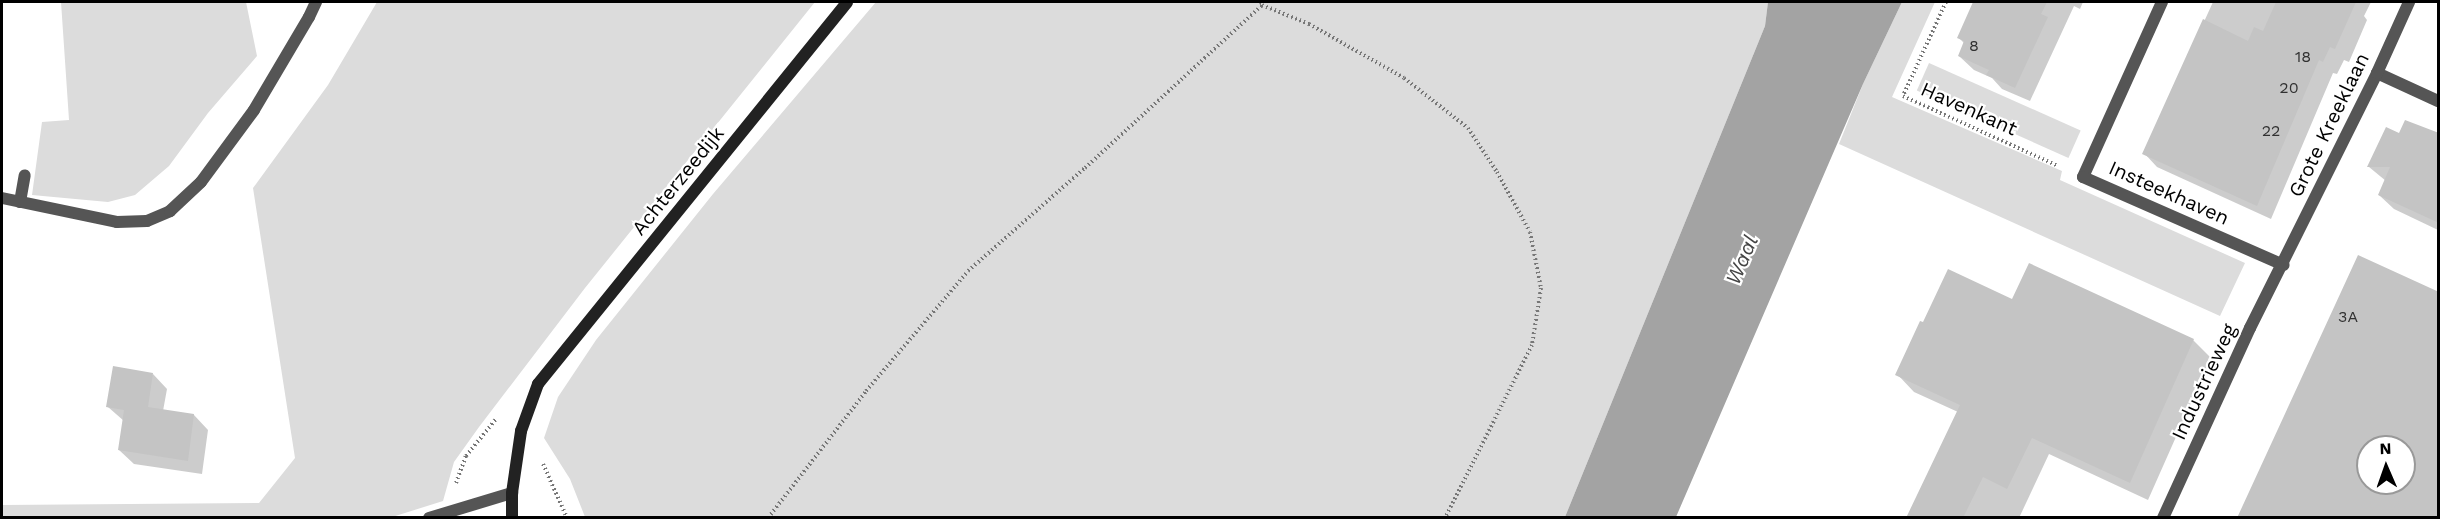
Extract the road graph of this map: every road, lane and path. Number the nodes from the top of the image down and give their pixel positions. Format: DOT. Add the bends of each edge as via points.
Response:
graph roads {
  1 [pos="316,2"];
  2 [pos="847,2"];
  3 [pos="1946,2"];
  4 [pos="2162,2"];
  5 [pos="2409,2"];
  6 [pos="1261,3"];
  7 [pos="2377,73"];
  8 [pos="2438,99"];
  9 [pos="25,175"];
  10 [pos="2084,177"];
  11 [pos="2,198"];
  12 [pos="20,202"];
  13 [pos="2283,265"];
  14 [pos="500,414"];
  15 [pos="551,478"];
  16 [pos="512,493"];
  17 [pos="445,514"];
  18 [pos="429,518"];
  19 [pos="512,518"];
  20 [pos="567,518"];
  21 [pos="768,518"];
  22 [pos="1445,518"];
  23 [pos="2163,518"];
  1 -- 12 [label="street" via="254,110 201,182 170,211 147,221 117,222"];
  2 -- 16 [label="street, Achterzeedijk" via="538,384 521,431"];
  3 -- 10 [label="path, Havenkant" via="1904,96"];
  4 -- 10 [label="street, Insteekhaven"];
  5 -- 7 [label="street, Grote Kreeklaan"];
  6 -- 21 [label="path" via="968,271 866,391"];
  6 -- 22 [label="path" via="1309,24 1404,78 1468,128 1530,232 1541,288 1532,345"];
  7 -- 8 [label="street"];
  7 -- 13 [label="street, Grote Kreeklaan"];
  9 -- 12 [label="street"];
  10 -- 13 [label="street, Insteekhaven"];
  11 -- 12 [label="street"];
  13 -- 23 [label="street, Industrieweg"];
  14 -- 17 [label="path" via="465,456"];
  15 -- 20 [label="path"];
  16 -- 17 [label="street"];
  16 -- 19 [label="street, Achterzeedijk"];
  17 -- 18 [label="street"];
}
